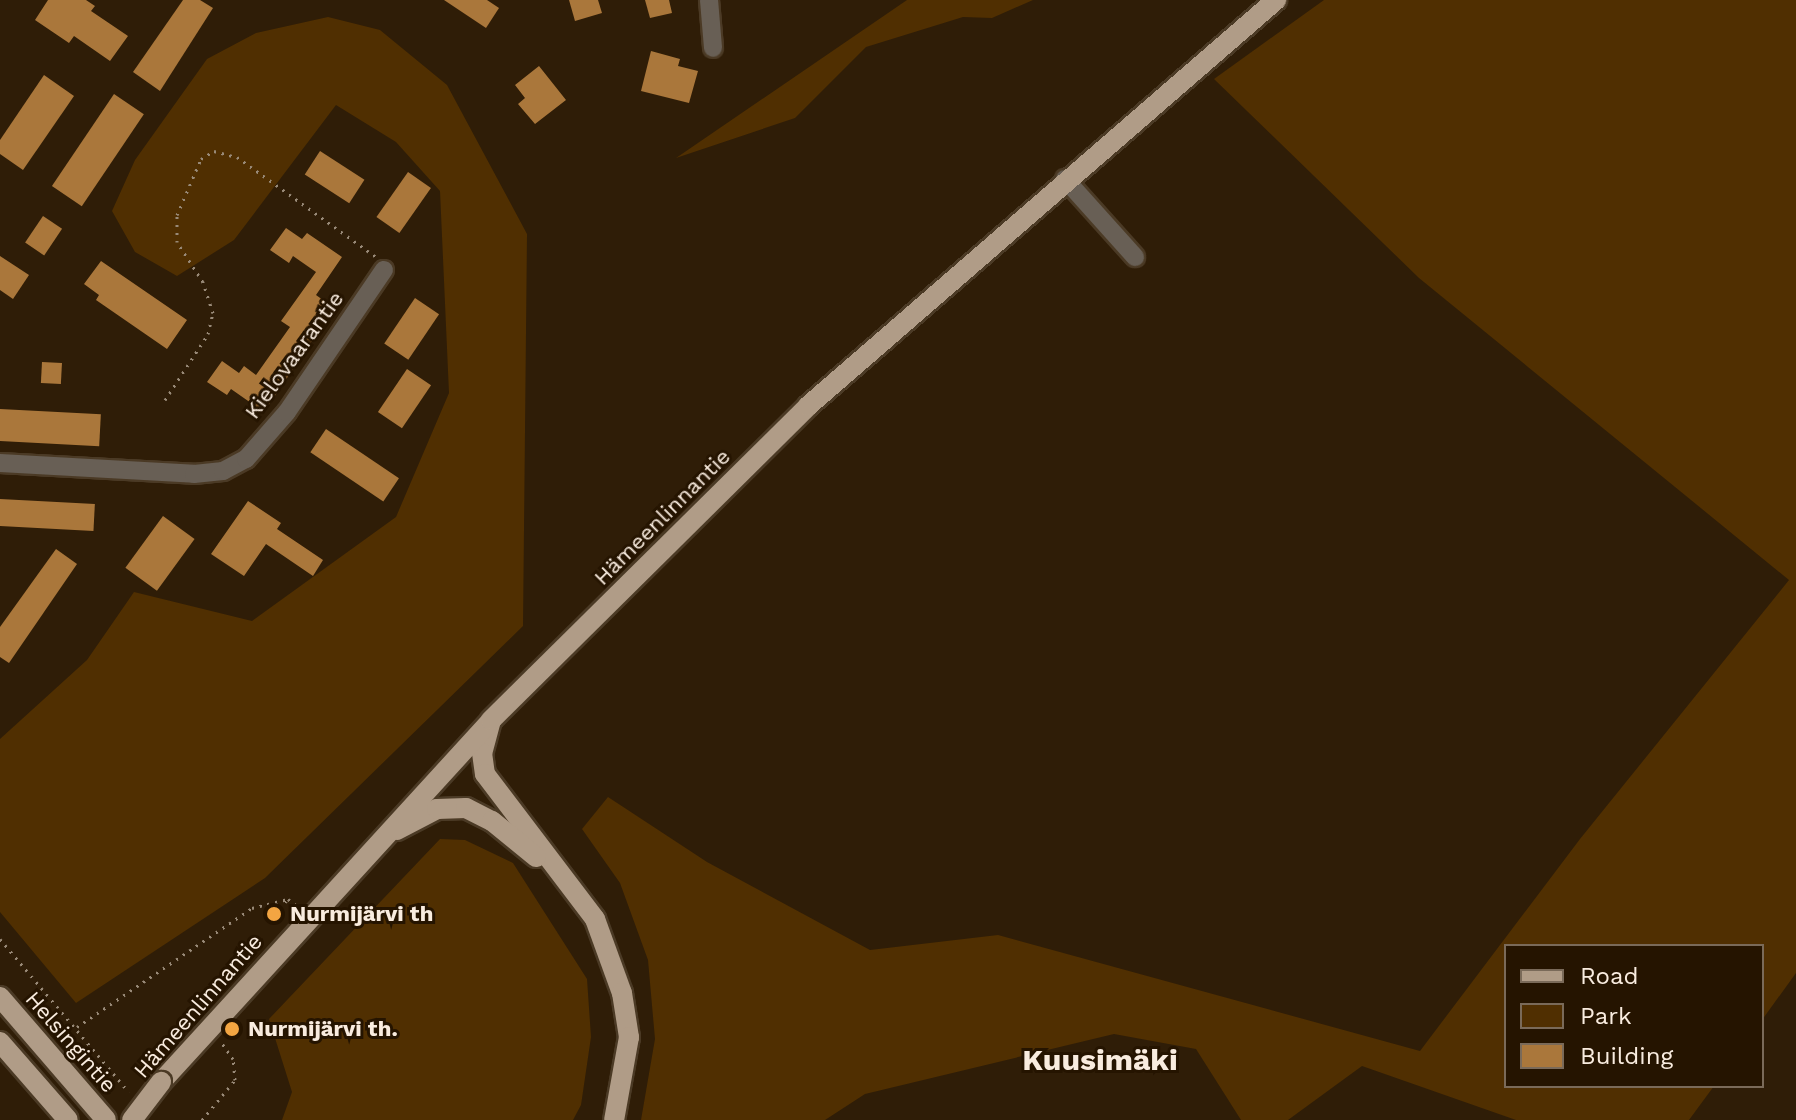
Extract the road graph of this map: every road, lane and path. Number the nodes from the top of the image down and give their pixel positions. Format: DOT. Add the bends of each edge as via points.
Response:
graph roads {
  1 [pos="709,0"];
  2 [pos="1276,0"];
  3 [pos="713,48"];
  4 [pos="1065,179"];
  5 [pos="1135,257"];
  6 [pos="384,270"];
  7 [pos="165,400"];
  8 [pos="0,463"];
  9 [pos="491,720"];
  10 [pos="374,845"];
  11 [pos="574,889"];
  12 [pos="288,899"];
  13 [pos="274,914"];
  14 [pos="310,916"];
  15 [pos="0,939"];
  16 [pos="0,997"];
  17 [pos="77,1027"];
  18 [pos="211,1027"];
  19 [pos="0,1042"];
  20 [pos="133,1097"];
  21 [pos="68,1120"];
  22 [pos="106,1120"];
  23 [pos="132,1120"];
  24 [pos="202,1120"];
  25 [pos="614,1120"];
  1 -- 3 [label="street"];
  2 -- 4 [label="main road, Hämeenlinnantie"];
  4 -- 5 [label="street"];
  4 -- 9 [label="main road, Hämeenlinnantie" via="808,406"];
  6 -- 7 [label="path" via="372,252 237,157 214,151 201,159 177,215 177,242 203,282 213,313 208,334"];
  6 -- 8 [label="street, Kielovaarantie" via="287,412 246,459 223,471 194,474"];
  9 -- 10 [label="main road, Hämeenlinnantie"];
  9 -- 11 [label="main road" via="482,753 485,774"];
  10 -- 11 [label="main road" via="418,817 466,808 492,821"];
  10 -- 14 [label="main road, Hämeenlinnantie"];
  11 -- 25 [label="main road" via="595,919 622,993 629,1037"];
  12 -- 13 [label="path"];
  12 -- 14 [label="path"];
  12 -- 17 [label="path" via="252,908"];
  14 -- 18 [label="main road, Hämeenlinnantie"];
  15 -- 17 [label="path"];
  16 -- 22 [label="main road, Helsingintie"];
  17 -- 20 [label="path"];
  18 -- 23 [label="main road, Hämeenlinnantie, bridge"];
  18 -- 24 [label="path" via="233,1059 235,1080"];
  19 -- 21 [label="main road"];
}
